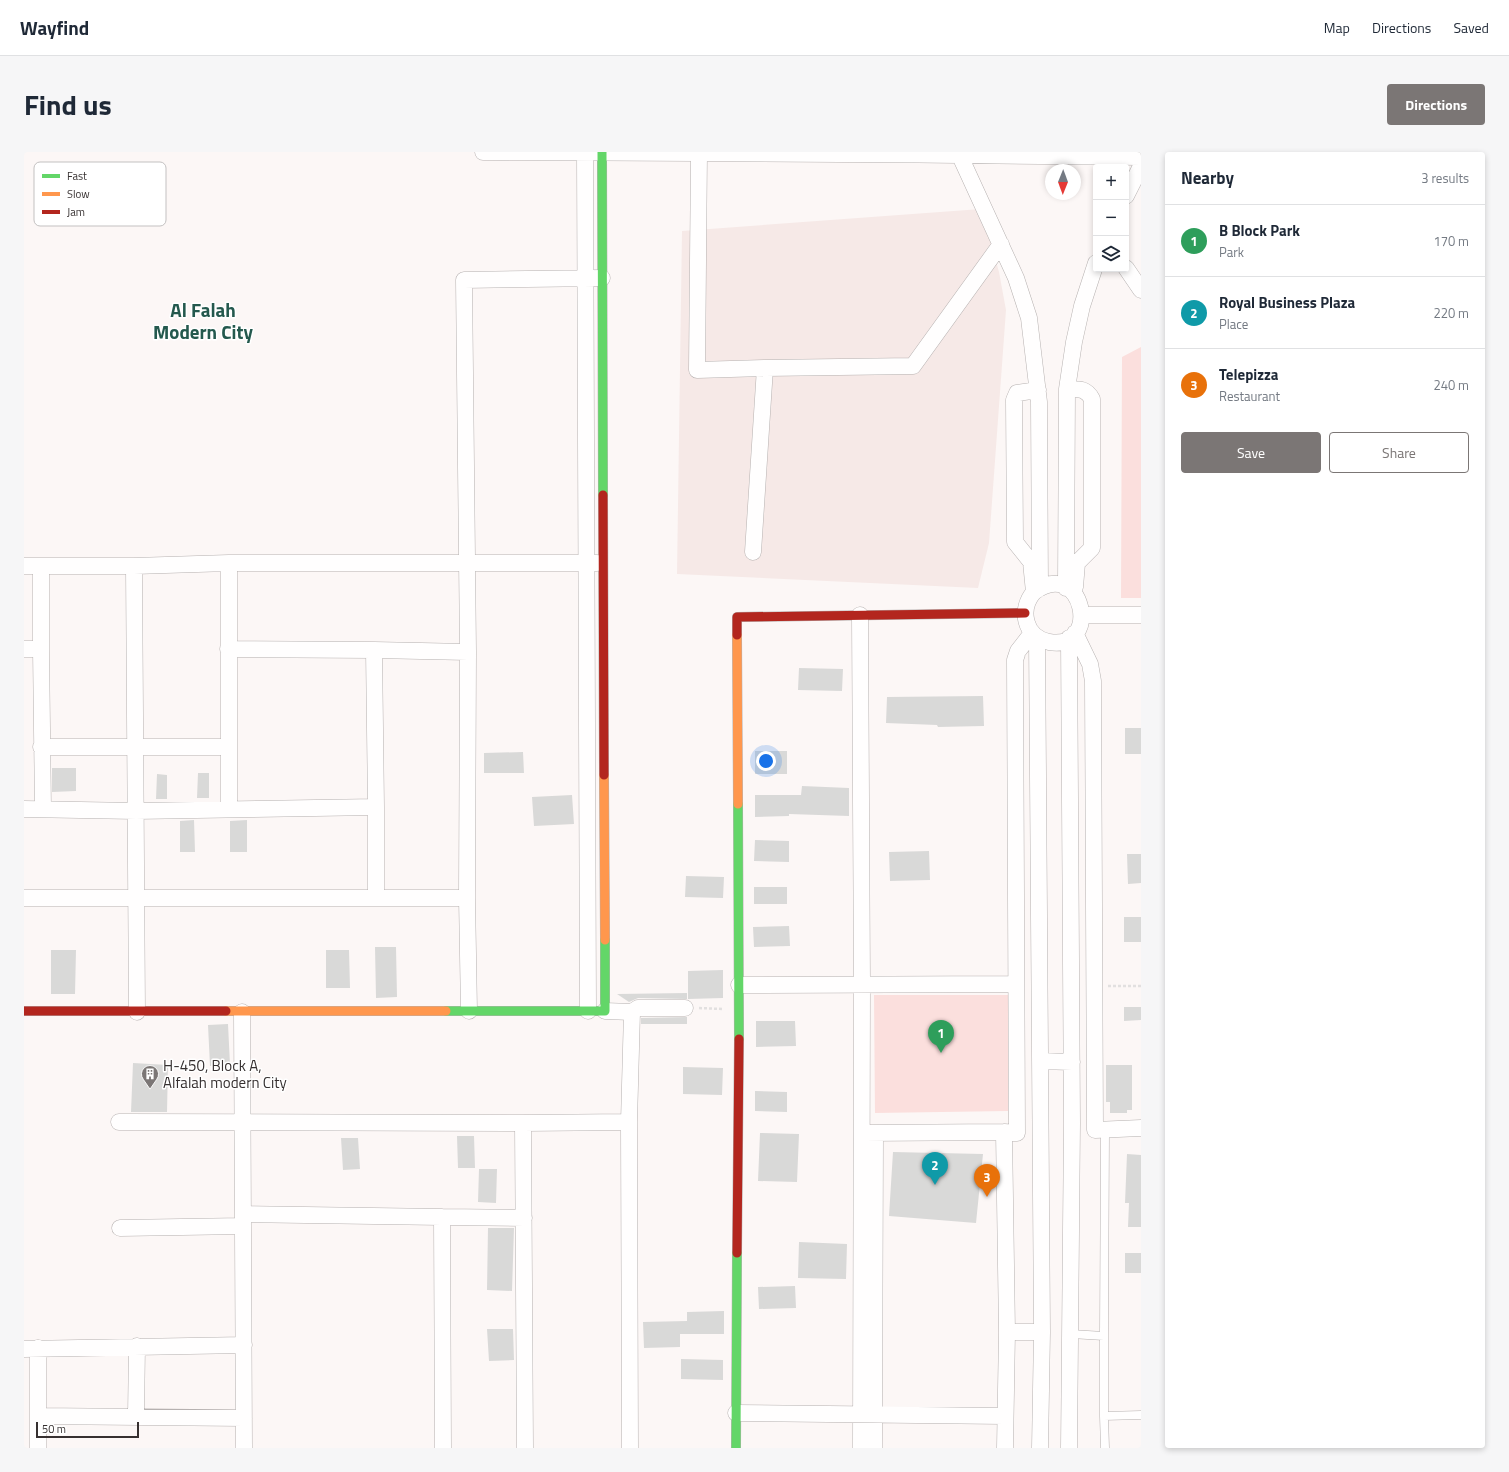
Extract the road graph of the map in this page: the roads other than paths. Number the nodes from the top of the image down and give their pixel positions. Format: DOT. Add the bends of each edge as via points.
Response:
graph roads {
  1 [pos="483,152"];
  2 [pos="551,153"];
  3 [pos="585,153"];
  4 [pos="602,153"];
  5 [pos="699,153"];
  6 [pos="744,153"];
  7 [pos="960,154"];
  8 [pos="1141,156"];
  9 [pos="1141,166"];
  10 [pos="1129,190"];
  11 [pos="1001,244"];
  12 [pos="1093,272"];
  13 [pos="1129,272"];
  14 [pos="585,278"];
  15 [pos="602,278"];
  16 [pos="1141,290"];
  17 [pos="765,368"];
  18 [pos="1038,390"];
  19 [pos="1067,390"];
  20 [pos="753,552"];
  21 [pos="229,563"];
  22 [pos="586,563"];
  23 [pos="604,563"];
  24 [pos="467,564"];
  25 [pos="24,566"];
  26 [pos="134,566"];
  27 [pos="41,567"];
  28 [pos="1037,590"];
  29 [pos="1070,591"];
  30 [pos="1025,613"];
  31 [pos="860,615"];
  32 [pos="1082,615"];
  33 [pos="1141,615"];
  34 [pos="1034,635"];
  35 [pos="1072,635"];
  36 [pos="24,649"];
  37 [pos="41,649"];
  38 [pos="228,649"];
  39 [pos="374,650"];
  40 [pos="468,652"];
  41 [pos="136,746"];
  42 [pos="42,747"];
  43 [pos="229,747"];
  44 [pos="376,807"];
  45 [pos="24,808"];
  46 [pos="229,808"];
  47 [pos="43,809"];
  48 [pos="136,810"];
  49 [pos="376,897"];
  50 [pos="24,898"];
  51 [pos="467,898"];
  52 [pos="136,899"];
  53 [pos="1016,984"];
  54 [pos="739,985"];
  55 [pos="862,985"];
  56 [pos="685,1008"];
  57 [pos="24,1010"];
  58 [pos="469,1011"];
  59 [pos="588,1011"];
  60 [pos="605,1011"];
  61 [pos="137,1012"];
  62 [pos="242,1012"];
  63 [pos="632,1012"];
  64 [pos="1040,1061"];
  65 [pos="1072,1062"];
  66 [pos="119,1122"];
  67 [pos="629,1122"];
  68 [pos="242,1123"];
  69 [pos="523,1123"];
  70 [pos="1141,1128"];
  71 [pos="1100,1130"];
  72 [pos="1004,1132"];
  73 [pos="868,1133"];
  74 [pos="442,1218"];
  75 [pos="524,1218"];
  76 [pos="243,1220"];
  77 [pos="120,1228"];
  78 [pos="1007,1332"];
  79 [pos="1042,1332"];
  80 [pos="1071,1334"];
  81 [pos="1104,1336"];
  82 [pos="244,1345"];
  83 [pos="137,1346"];
  84 [pos="31,1349"];
  85 [pos="736,1413"];
  86 [pos="868,1414"];
  87 [pos="1141,1415"];
  88 [pos="38,1416"];
  89 [pos="136,1416"];
  90 [pos="1004,1416"];
  91 [pos="1104,1416"];
  92 [pos="244,1418"];
  93 [pos="38,1448"];
  94 [pos="244,1448"];
  95 [pos="443,1448"];
  96 [pos="524,1448"];
  97 [pos="630,1448"];
  98 [pos="736,1448"];
  99 [pos="861,1448"];
  100 [pos="874,1448"];
  101 [pos="1005,1448"];
  102 [pos="1040,1448"];
  103 [pos="1069,1448"];
  104 [pos="1105,1448"];
  1 -- 2 [label="street"];
  2 -- 3 [label="street"];
  3 -- 4 [label="street"];
  3 -- 14 [label="street"];
  4 -- 5 [label="street"];
  4 -- 15 [label="street"];
  5 -- 6 [label="street"];
  5 -- 17 [label="street" via="697,370"];
  6 -- 7 [label="street"];
  7 -- 8 [label="street"];
  7 -- 11 [label="street"];
  9 -- 10 [label="street"];
  11 -- 17 [label="street" via="913,366"];
  11 -- 18 [label="street" via="1029,318"];
  12 -- 19 [label="street" via="1082,306"];
  13 -- 16 [label="street"];
  14 -- 15 [label="street"];
  14 -- 22 [label="street"];
  14 -- 24 [label="street" via="464,280"];
  15 -- 23 [label="street"];
  17 -- 20 [label="street"];
  18 -- 28 [label="street"];
  18 -- 28 [label="street" via="1017,393 1014,400 1015,542 1031,562"];
  19 -- 29 [label="street"];
  19 -- 29 [label="street" via="1082,389 1088,392 1092,399 1092,548 1077,563"];
  21 -- 24 [label="street"];
  21 -- 26 [label="street"];
  21 -- 38 [label="street"];
  22 -- 23 [label="street"];
  22 -- 24 [label="street"];
  22 -- 59 [label="street"];
  23 -- 60 [label="street"];
  24 -- 40 [label="street"];
  25 -- 27 [label="street"];
  26 -- 27 [label="street"];
  26 -- 41 [label="street"];
  27 -- 37 [label="street"];
  28 -- 29 [label="street" via="1049,585"];
  28 -- 30 [label="street" via="1029,598"];
  29 -- 32 [label="street" via="1081,607"];
  30 -- 31 [label="street"];
  30 -- 34 [label="street" via="1026,623"];
  31 -- 54 [label="street" via="737,617"];
  31 -- 55 [label="street"];
  32 -- 33 [label="street"];
  32 -- 35 [label="street" via="1081,622"];
  34 -- 35 [label="street" via="1053,642"];
  34 -- 53 [label="street" via="1018,651 1015,660"];
  34 -- 64 [label="street"];
  35 -- 65 [label="street"];
  35 -- 71 [label="street" via="1090,664 1093,681 1094,986"];
  36 -- 37 [label="street"];
  37 -- 42 [label="street"];
  38 -- 39 [label="street"];
  38 -- 43 [label="street"];
  39 -- 40 [label="street"];
  39 -- 44 [label="street"];
  40 -- 51 [label="street"];
  41 -- 42 [label="street"];
  41 -- 43 [label="street"];
  41 -- 48 [label="street"];
  42 -- 47 [label="street"];
  43 -- 46 [label="street"];
  44 -- 46 [label="street"];
  44 -- 49 [label="street"];
  45 -- 47 [label="street"];
  46 -- 48 [label="street"];
  47 -- 48 [label="street"];
  48 -- 52 [label="street"];
  49 -- 51 [label="street"];
  49 -- 52 [label="street"];
  50 -- 52 [label="street"];
  51 -- 58 [label="street"];
  52 -- 61 [label="street"];
  53 -- 55 [label="street"];
  53 -- 72 [label="street" via="1017,1132"];
  54 -- 55 [label="street"];
  54 -- 85 [label="street"];
  55 -- 73 [label="street"];
  56 -- 63 [label="street" via="638,1008"];
  57 -- 61 [label="street"];
  58 -- 59 [label="street"];
  58 -- 62 [label="street"];
  59 -- 60 [label="street"];
  60 -- 63 [label="street"];
  61 -- 62 [label="street"];
  62 -- 68 [label="street"];
  63 -- 67 [label="street"];
  64 -- 65 [label="street"];
  64 -- 79 [label="street"];
  65 -- 80 [label="street"];
  66 -- 68 [label="street"];
  67 -- 69 [label="street"];
  67 -- 97 [label="street"];
  68 -- 69 [label="street"];
  68 -- 76 [label="street"];
  69 -- 75 [label="street"];
  70 -- 71 [label="street"];
  71 -- 81 [label="lane"];
  72 -- 73 [label="street"];
  72 -- 78 [label="street"];
  73 -- 86 [label="street"];
  74 -- 75 [label="street"];
  74 -- 76 [label="street"];
  74 -- 95 [label="street"];
  75 -- 96 [label="street"];
  76 -- 77 [label="street"];
  76 -- 82 [label="street"];
  78 -- 79 [label="street"];
  78 -- 90 [label="street"];
  79 -- 102 [label="street"];
  80 -- 81 [label="lane"];
  80 -- 103 [label="street"];
  81 -- 91 [label="lane"];
  82 -- 83 [label="street"];
  82 -- 92 [label="street"];
  83 -- 84 [label="street"];
  83 -- 89 [label="street"];
  84 -- 88 [label="street"];
  85 -- 86 [label="street"];
  85 -- 98 [label="street"];
  86 -- 90 [label="street"];
  86 -- 99 [label="street"];
  86 -- 100 [label="street"];
  87 -- 91 [label="lane"];
  88 -- 89 [label="street"];
  88 -- 93 [label="street"];
  89 -- 92 [label="street"];
  90 -- 101 [label="street"];
  91 -- 104 [label="lane"];
  92 -- 94 [label="street"];
}
